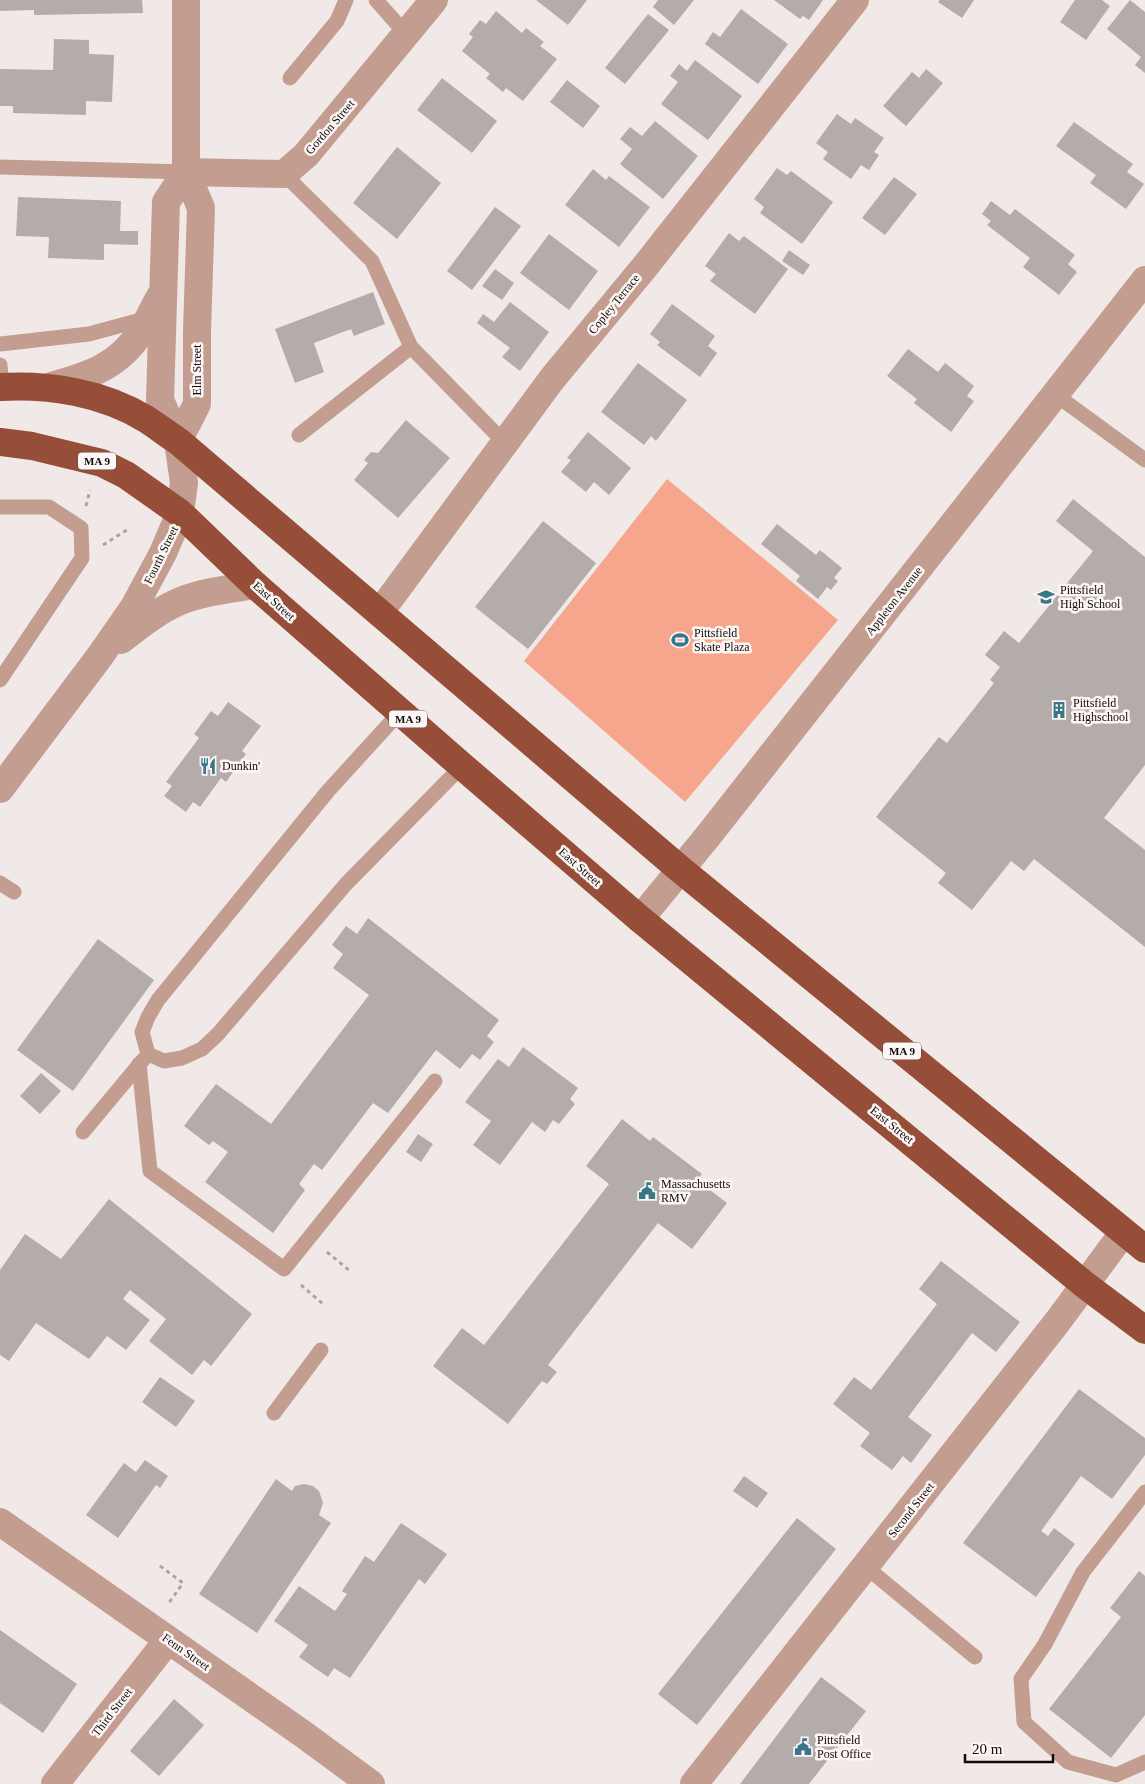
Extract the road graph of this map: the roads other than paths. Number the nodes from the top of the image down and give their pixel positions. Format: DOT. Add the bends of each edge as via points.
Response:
graph roads {
  1 [pos="186,0"];
  2 [pos="346,0"];
  3 [pos="376,0"];
  4 [pos="434,0"];
  5 [pos="855,0"];
  6 [pos="406,34"];
  7 [pos="290,78"];
  8 [pos="0,167"];
  9 [pos="186,172"];
  10 [pos="284,174"];
  11 [pos="1145,280"];
  12 [pos="164,289"];
  13 [pos="148,318"];
  14 [pos="0,344"];
  15 [pos="412,347"];
  16 [pos="1,380"];
  17 [pos="48,387"];
  18 [pos="1056,395"];
  19 [pos="299,435"];
  20 [pos="178,441"];
  21 [pos="0,442"];
  22 [pos="505,443"];
  23 [pos="1145,460"];
  24 [pos="0,507"];
  25 [pos="180,513"];
  26 [pos="255,585"];
  27 [pos="380,612"];
  28 [pos="100,656"];
  29 [pos="0,680"];
  30 [pos="400,712"];
  31 [pos="462,766"];
  32 [pos="0,789"];
  33 [pos="681,870"];
  34 [pos="0,883"];
  35 [pos="14,892"];
  36 [pos="640,919"];
  37 [pos="144,1058"];
  38 [pos="434,1081"];
  39 [pos="83,1132"];
  40 [pos="1123,1233"];
  41 [pos="1145,1249"];
  42 [pos="1085,1285"];
  43 [pos="1145,1330"];
  44 [pos="321,1350"];
  45 [pos="274,1413"];
  46 [pos="1145,1492"];
  47 [pos="0,1522"];
  48 [pos="866,1567"];
  49 [pos="168,1640"];
  50 [pos="975,1657"];
  51 [pos="1145,1762"];
  52 [pos="55,1784"];
  53 [pos="371,1784"];
  54 [pos="694,1784"];
  1 -- 9 [label="street, Elm Street"];
  2 -- 7 [label="lane" via="337,22"];
  3 -- 6 [label="lane"];
  4 -- 6 [label="street, Gordon Street"];
  5 -- 22 [label="street, Copley Terrace" via="647,264 552,378"];
  6 -- 10 [label="street, Gordon Street" via="306,154"];
  8 -- 9 [label="lane"];
  9 -- 10 [label="street"];
  9 -- 12 [label="street" via="166,202"];
  9 -- 20 [label="street, Elm Street" via="201,208 197,404"];
  10 -- 15 [label="lane" via="372,261"];
  11 -- 18 [label="street, Appleton Avenue"];
  12 -- 13 [label="street"];
  12 -- 20 [label="street" via="160,400"];
  13 -- 14 [label="lane" via="89,334"];
  13 -- 17 [label="street" via="129,348 107,367"];
  15 -- 19 [label="lane"];
  15 -- 22 [label="lane"];
  16 -- 17 [label="highway, MA 9"];
  17 -- 20 [label="highway, MA 9" via="103,400 145,419"];
  18 -- 23 [label="lane"];
  18 -- 33 [label="street, Appleton Avenue"];
  20 -- 25 [label="street, Fourth Street" via="184,483"];
  20 -- 27 [label="highway, MA 9"];
  21 -- 25 [label="highway, East Street / MA 9" via="102,462 126,474"];
  22 -- 27 [label="street, Copley Terrace"];
  24 -- 29 [label="lane" via="50,507 81,528 82,558"];
  25 -- 26 [label="highway, East Street / MA 9"];
  25 -- 28 [label="street, Fourth Street" via="164,553 134,608"];
  26 -- 28 [label="street, Fourth Street" via="182,600 150,617"];
  26 -- 30 [label="highway, East Street / MA 9"];
  27 -- 33 [label="highway, MA 9"];
  28 -- 32 [label="street, Fourth Street"];
  30 -- 31 [label="highway, East Street / MA 9"];
  30 -- 37 [label="lane" via="328,791 158,1000 142,1032"];
  31 -- 36 [label="highway, East Street / MA 9"];
  31 -- 37 [label="lane" via="346,884 218,1034 202,1048 182,1058 164,1061"];
  33 -- 36 [label="street, Appleton Avenue"];
  33 -- 40 [label="highway, MA 9"];
  34 -- 35 [label="lane"];
  36 -- 42 [label="highway, East Street / MA 9"];
  37 -- 38 [label="lane" via="150,1171 284,1268"];
  37 -- 39 [label="lane"];
  40 -- 41 [label="highway, MA 9"];
  40 -- 42 [label="street, Second Street"];
  42 -- 43 [label="highway, East Street / MA 9"];
  42 -- 48 [label="street, Second Street"];
  44 -- 45 [label="lane"];
  46 -- 51 [label="lane" via="1084,1572 1045,1644 1021,1679 1024,1722 1068,1762 1116,1775"];
  47 -- 49 [label="street, Fenn Street"];
  48 -- 50 [label="lane"];
  48 -- 54 [label="street, Second Street"];
  49 -- 52 [label="street, Third Street"];
  49 -- 53 [label="street, Fenn Street"];
}
